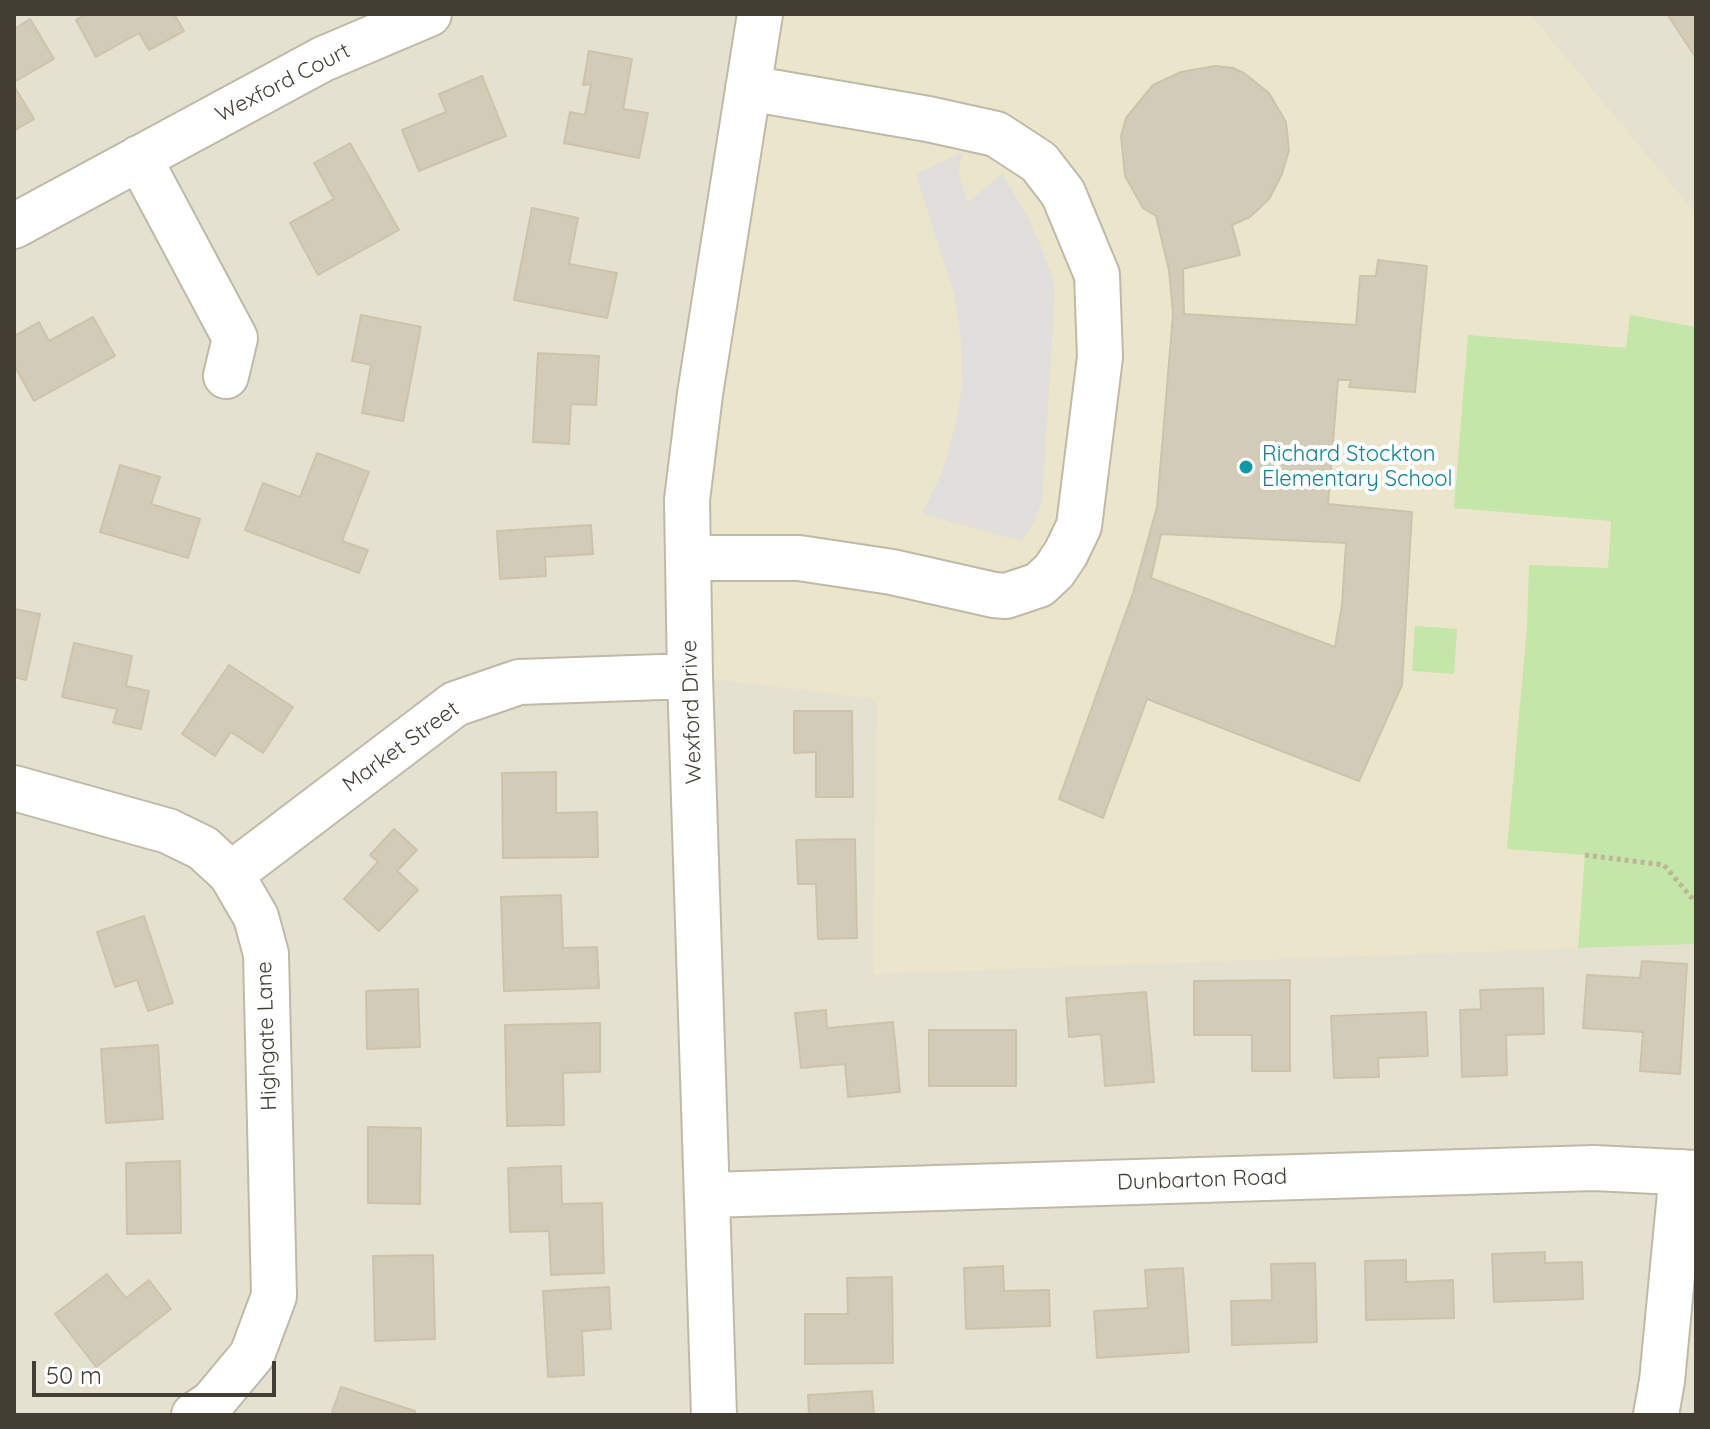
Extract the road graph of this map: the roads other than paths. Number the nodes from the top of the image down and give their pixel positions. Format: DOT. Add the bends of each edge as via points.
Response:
graph roads {
  1 [pos="429,14"];
  2 [pos="760,14"];
  3 [pos="748,88"];
  4 [pos="139,158"];
  5 [pos="14,226"];
  6 [pos="226,376"];
  7 [pos="688,558"];
  8 [pos="690,676"];
  9 [pos="14,788"];
  10 [pos="231,874"];
  11 [pos="1689,1172"];
  12 [pos="708,1195"];
  13 [pos="194,1415"];
  14 [pos="714,1415"];
  15 [pos="1656,1415"];
  1 -- 4 [label="street, Wexford Court" via="323,59"];
  2 -- 3 [label="street, Wexford Drive"];
  3 -- 7 [label="street, Wexford Drive" via="700,394 687,500"];
  3 -- 7 [label="street" via="996,134 1039,162 1063,193 1097,275 1100,357 1079,526 1054,571 1039,585 994,595 799,558"];
  4 -- 5 [label="street, Wexford Court"];
  4 -- 6 [label="street" via="235,338"];
  7 -- 8 [label="street, Wexford Drive"];
  8 -- 10 [label="street, Market Street" via="519,682 455,704"];
  8 -- 12 [label="street, Wexford Drive"];
  9 -- 10 [label="street, Highgate Lane" via="168,831 203,848"];
  10 -- 13 [label="street, Highgate Lane" via="256,917 266,954 274,1296 252,1355 212,1403"];
  11 -- 12 [label="street, Dunbarton Road" via="1594,1168"];
  11 -- 15 [label="street"];
  12 -- 14 [label="street, Wexford Drive"];
}
